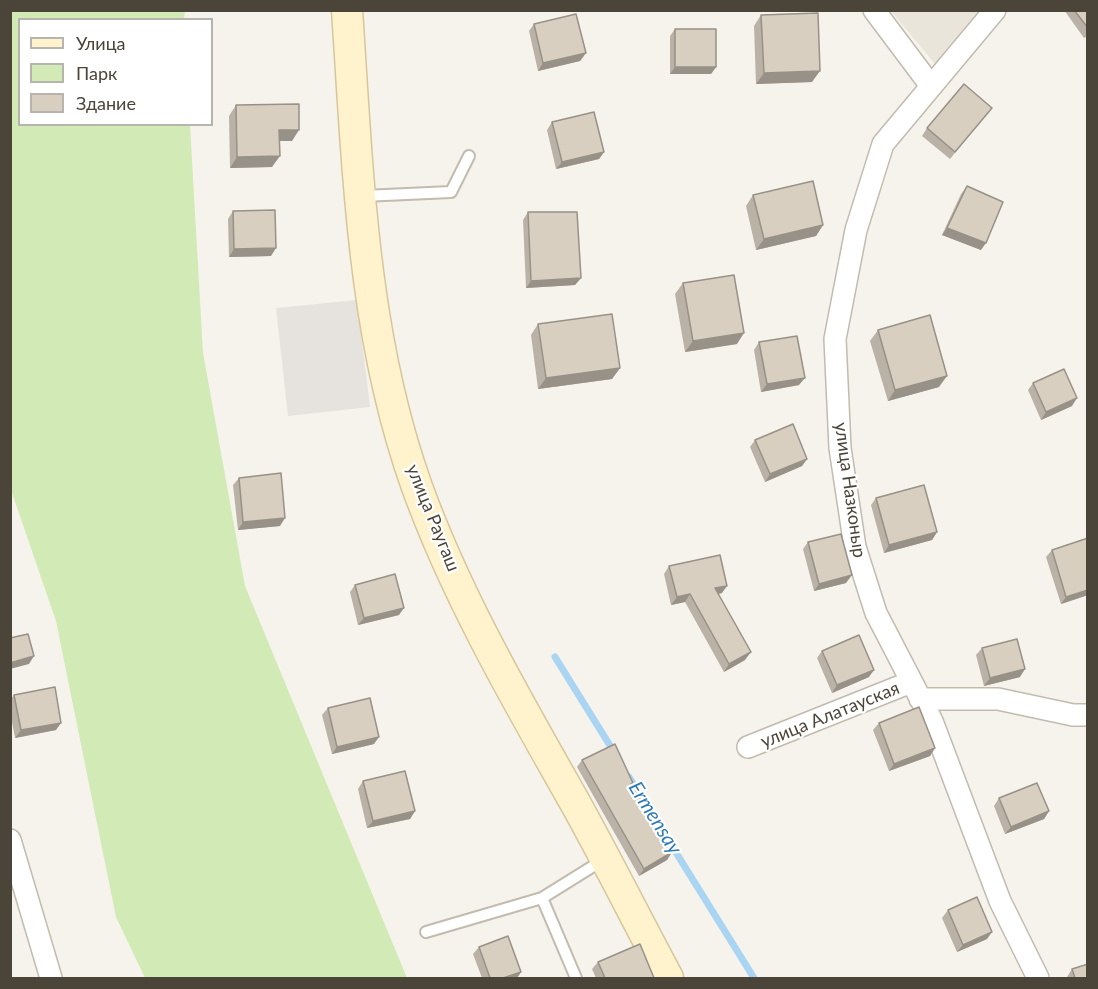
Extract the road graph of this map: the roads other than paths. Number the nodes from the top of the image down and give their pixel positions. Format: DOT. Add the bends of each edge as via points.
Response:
graph roads {
  1 [pos="347,10"];
  2 [pos="874,10"];
  3 [pos="994,10"];
  4 [pos="931,86"];
  5 [pos="470,156"];
  6 [pos="359,196"];
  7 [pos="916,690"];
  8 [pos="1088,715"];
  9 [pos="748,747"];
  10 [pos="10,840"];
  11 [pos="606,859"];
  12 [pos="542,898"];
  13 [pos="426,932"];
  14 [pos="51,978"];
  15 [pos="576,978"];
  16 [pos="668,978"];
  17 [pos="1038,978"];
  1 -- 6 [label="street, улица Раугаш"];
  2 -- 4 [label="street"];
  3 -- 4 [label="street, улица Назконыр"];
  4 -- 7 [label="street, улица Назконыр" via="883,144 856,230 835,339 840,448 855,547 876,613"];
  5 -- 6 [label="lane" via="451,192"];
  6 -- 11 [label="street, улица Раугаш" via="379,346 417,488 511,689"];
  7 -- 8 [label="street, улица Алатауская"];
  7 -- 9 [label="street, улица Алатауская"];
  7 -- 17 [label="street, улица Назконыр" via="932,721 1000,901"];
  10 -- 14 [label="street"];
  11 -- 12 [label="lane"];
  11 -- 16 [label="street, улица Раугаш"];
  12 -- 13 [label="lane"];
  12 -- 15 [label="lane"];
}
